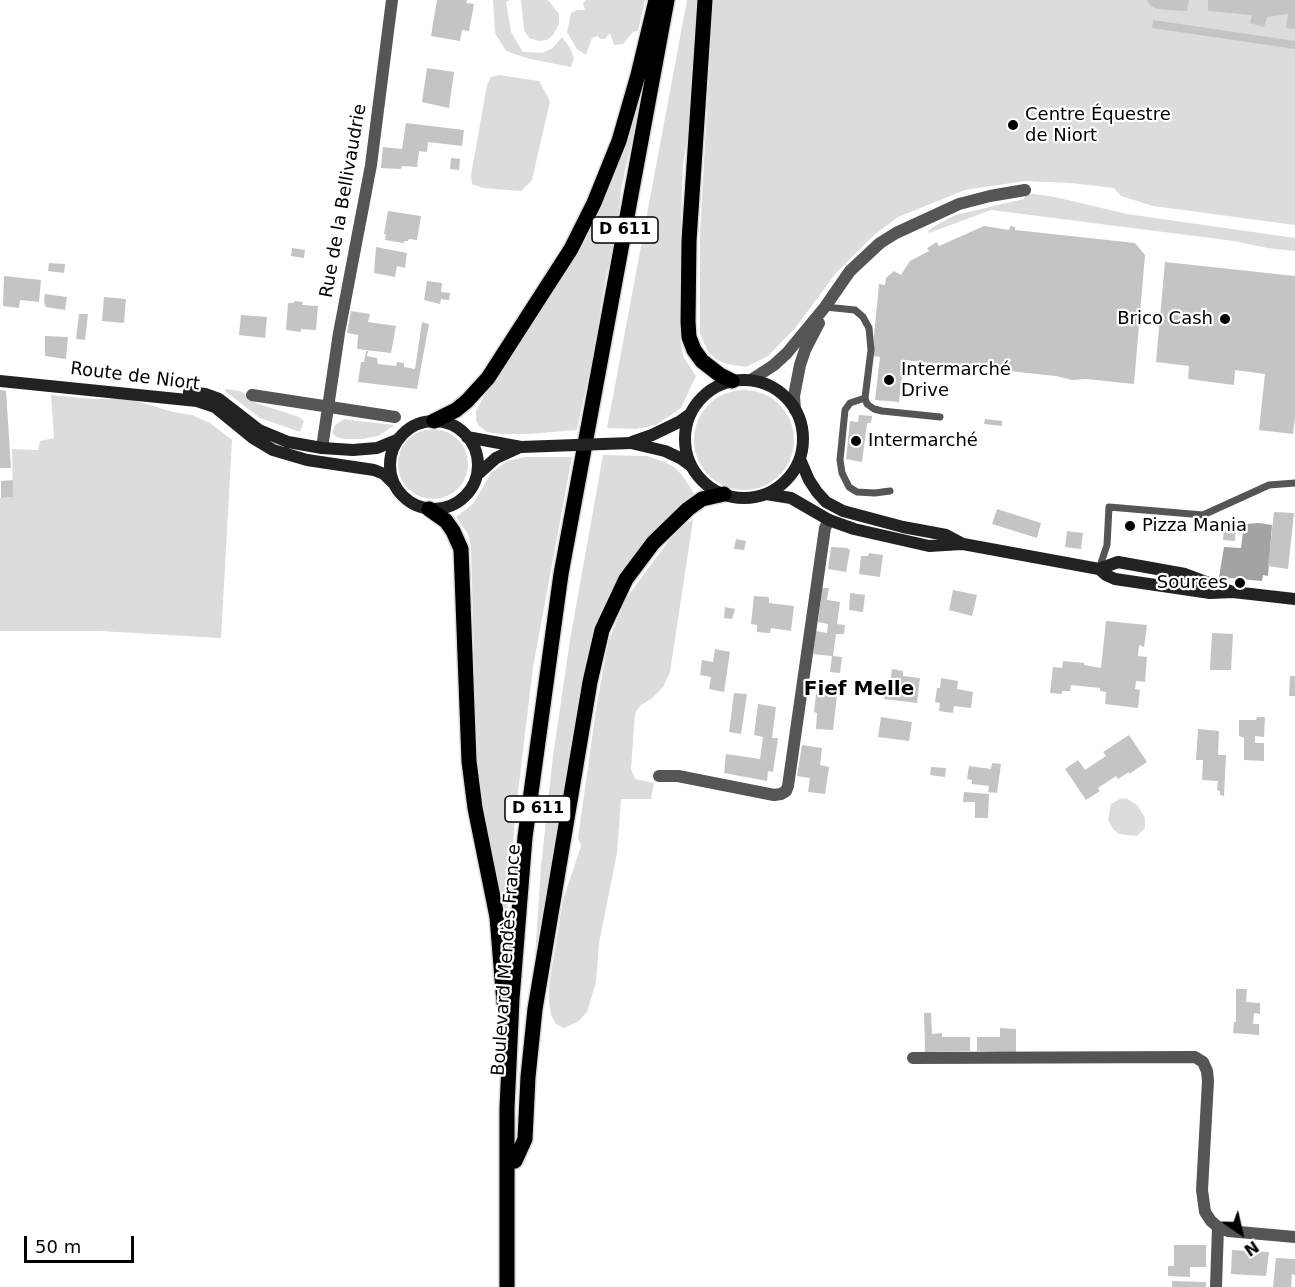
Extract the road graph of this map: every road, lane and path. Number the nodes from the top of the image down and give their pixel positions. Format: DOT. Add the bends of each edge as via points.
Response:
graph roads {
  1 [pos="392,0"];
  2 [pos="656,0"];
  3 [pos="667,0"];
  4 [pos="676,0"];
  5 [pos="705,0"];
  6 [pos="1025,190"];
  7 [pos="825,307"];
  8 [pos="0,373"];
  9 [pos="752,380"];
  10 [pos="0,381"];
  11 [pos="732,381"];
  12 [pos="252,395"];
  13 [pos="865,398"];
  14 [pos="328,407"];
  15 [pos="795,410"];
  16 [pos="690,414"];
  17 [pos="395,417"];
  18 [pos="940,417"];
  19 [pos="434,421"];
  20 [pos="467,437"];
  21 [pos="399,439"];
  22 [pos="631,443"];
  23 [pos="521,447"];
  24 [pos="322,448"];
  25 [pos="800,459"];
  26 [pos="587,460"];
  27 [pos="692,467"];
  28 [pos="477,474"];
  29 [pos="393,483"];
  30 [pos="1295,483"];
  31 [pos="890,491"];
  32 [pos="766,494"];
  33 [pos="724,495"];
  34 [pos="429,509"];
  35 [pos="829,520"];
  36 [pos="963,544"];
  37 [pos="1099,569"];
  38 [pos="1233,592"];
  39 [pos="1295,599"];
  40 [pos="659,776"];
  41 [pos="913,1058"];
  42 [pos="507,1108"];
  43 [pos="515,1161"];
  44 [pos="1218,1227"];
  45 [pos="1295,1237"];
  46 [pos="507,1287"];
  47 [pos="515,1287"];
  48 [pos="1216,1287"];
  1 -- 14 [label="street, Rue de la Bellivaudrie" via="371,165"];
  2 -- 19 [label="main road" via="619,141 576,241 488,378 456,410"];
  3 -- 26 [label="main road, D 611"];
  4 -- 26 [label="main road, D 611"];
  5 -- 11 [label="main road" via="689,241 689,337 702,361"];
  6 -- 7 [label="street" via="959,204 896,233 850,271"];
  7 -- 9 [label="street" via="787,353"];
  7 -- 13 [label="lane" via="855,310 869,328 871,350"];
  7 -- 15 [label="street" via="800,365"];
  8 -- 24 [label="main road, Route de Niort" via="205,394 228,405 268,435"];
  9 -- 11 [label="main road"];
  9 -- 15 [label="main road" via="777,390"];
  10 -- 29 [label="main road, Route de Niort" via="197,401 215,407 264,445 284,455 374,470"];
  11 -- 16 [label="main road" via="706,393"];
  12 -- 14 [label="street"];
  13 -- 18 [label="lane" via="870,407 882,411"];
  13 -- 31 [label="lane" via="845,410 842,473 849,487 857,492"];
  14 -- 17 [label="street"];
  14 -- 24 [label="street, Rue de la Bellivaudrie"];
  15 -- 25 [label="main road" via="803,435"];
  16 -- 22 [label="main road"];
  16 -- 27 [label="main road" via="685,443"];
  19 -- 20 [label="main road" via="452,426"];
  19 -- 21 [label="main road" via="411,428"];
  20 -- 23 [label="main road"];
  20 -- 28 [label="main road" via="476,455"];
  21 -- 24 [label="main road, Route de Niort" via="367,449"];
  21 -- 29 [label="main road" via="391,456"];
  22 -- 23 [label="main road, bridge"];
  22 -- 27 [label="main road" via="665,451"];
  23 -- 28 [label="main road" via="496,458"];
  25 -- 32 [label="main road" via="786,481"];
  25 -- 36 [label="main road" via="817,492 833,507 946,536"];
  26 -- 42 [label="main road, Boulevard Mendès France / D 611" via="561,574 525,837"];
  26 -- 43 [label="main road, Boulevard Mendès France / D 611" via="535,838 521,1006"];
  27 -- 33 [label="main road" via="705,484"];
  28 -- 34 [label="main road" via="459,501"];
  29 -- 34 [label="main road" via="408,501"];
  30 -- 37 [label="lane" via="1262,488 1203,515 1108,507 1107,545"];
  32 -- 33 [label="main road" via="745,498"];
  32 -- 35 [label="main road" via="791,498"];
  33 -- 43 [label="main road" via="702,499 653,543 626,579 602,630 535,1009 525,1139"];
  34 -- 42 [label="main road" via="446,521 461,549 469,761 498,926 504,1002 501,1101"];
  35 -- 36 [label="main road" via="929,546"];
  35 -- 40 [label="street" via="786,790 774,795 678,776"];
  36 -- 37 [label="main road"];
  37 -- 38 [label="main road" via="1115,579 1210,593"];
  37 -- 38 [label="main road" via="1118,562 1185,574"];
  38 -- 39 [label="main road"];
  41 -- 44 [label="street" via="1195,1057 1203,1062 1208,1081 1202,1202"];
  42 -- 46 [label="main road, Boulevard Mendès France / D 611"];
  43 -- 47 [label="main road, Boulevard Mendès France / D 611"];
  44 -- 45 [label="street"];
  44 -- 48 [label="street"];
}
